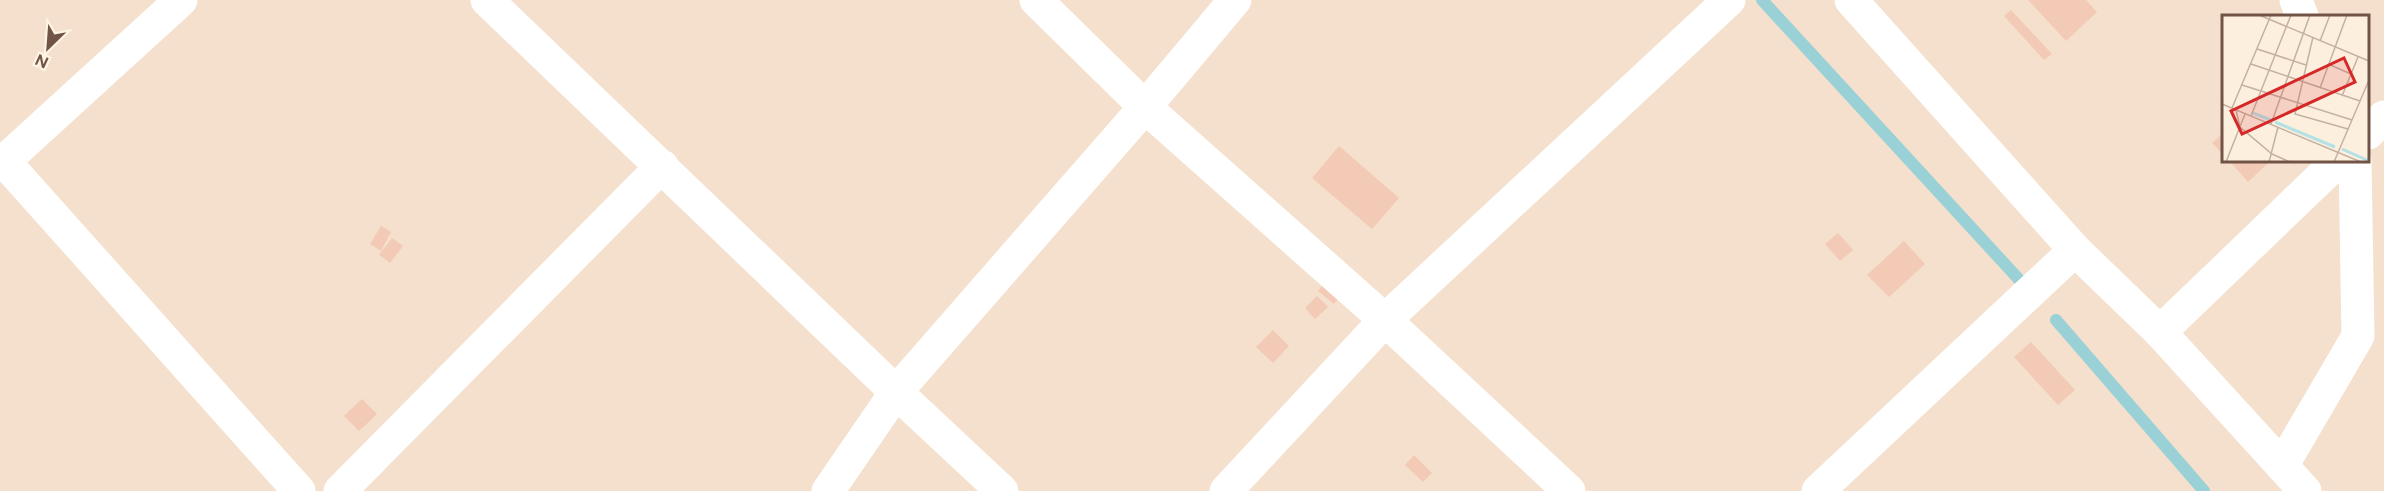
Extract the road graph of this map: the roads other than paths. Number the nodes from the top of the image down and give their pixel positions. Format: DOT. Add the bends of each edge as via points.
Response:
graph roads {
  1 [pos="181,0"];
  2 [pos="487,0"];
  3 [pos="1036,0"];
  4 [pos="1235,0"];
  5 [pos="1729,0"];
  6 [pos="1851,0"];
  7 [pos="2296,0"];
  8 [pos="2302,15"];
  9 [pos="1144,107"];
  10 [pos="2384,117"];
  11 [pos="2369,131"];
  12 [pos="2337,162"];
  13 [pos="2355,162"];
  14 [pos="2,163"];
  15 [pos="662,166"];
  16 [pos="2075,250"];
  17 [pos="1385,320"];
  18 [pos="2160,332"];
  19 [pos="896,392"];
  20 [pos="2282,466"];
  21 [pos="299,491"];
  22 [pos="340,491"];
  23 [pos="828,491"];
  24 [pos="1002,491"];
  25 [pos="1226,491"];
  26 [pos="1569,491"];
  27 [pos="1818,491"];
  28 [pos="2305,491"];
  1 -- 14 [label="street"];
  2 -- 15 [label="street"];
  3 -- 9 [label="street"];
  4 -- 9 [label="street"];
  5 -- 17 [label="street"];
  6 -- 16 [label="street"];
  7 -- 8 [label="street"];
  9 -- 17 [label="street"];
  9 -- 19 [label="street"];
  10 -- 11 [label="street"];
  12 -- 18 [label="street"];
  13 -- 20 [label="street" via="2358,336"];
  14 -- 21 [label="street"];
  15 -- 19 [label="street"];
  15 -- 22 [label="street"];
  16 -- 18 [label="street"];
  16 -- 27 [label="street"];
  17 -- 25 [label="street"];
  17 -- 26 [label="street"];
  18 -- 20 [label="street"];
  19 -- 23 [label="street"];
  19 -- 24 [label="street"];
  20 -- 28 [label="street"];
}
